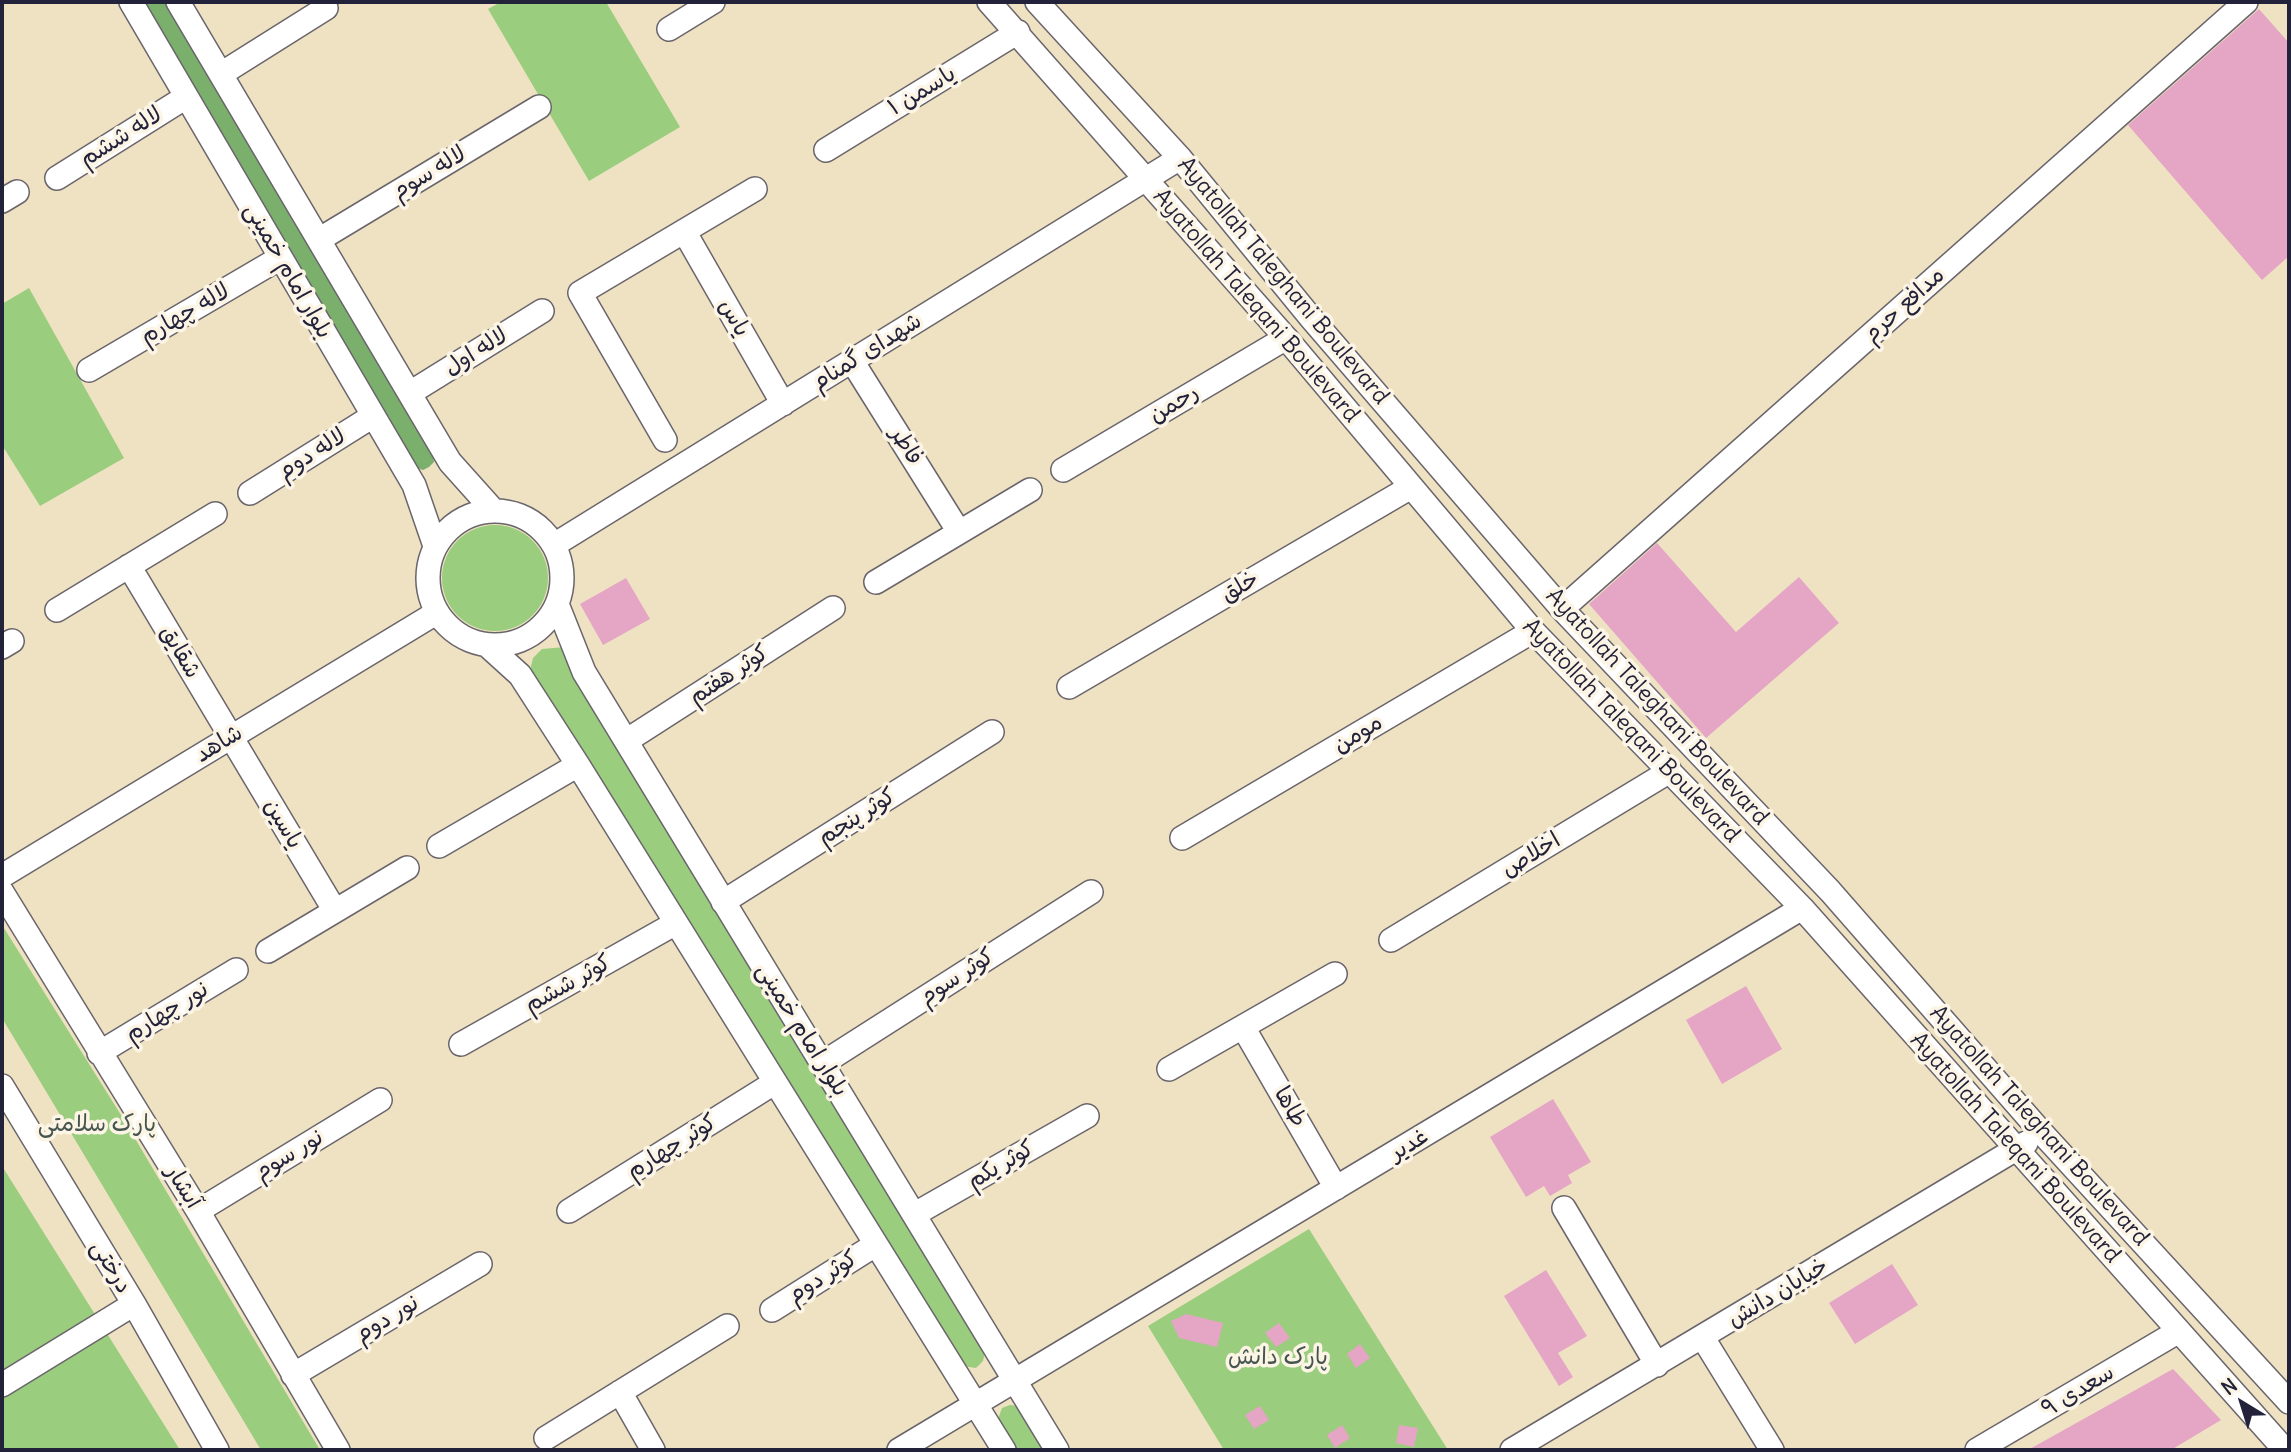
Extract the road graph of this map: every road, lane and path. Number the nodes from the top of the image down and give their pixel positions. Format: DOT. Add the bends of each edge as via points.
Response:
graph roads {
  1 [pos="131,2"];
  2 [pos="178,2"];
  3 [pos="713,2"];
  4 [pos="989,2"];
  5 [pos="1037,2"];
  6 [pos="2246,2"];
  7 [pos="326,8"];
  8 [pos="669,29"];
  9 [pos="1018,32"];
  10 [pos="221,74"];
  11 [pos="186,97"];
  12 [pos="538,107"];
  13 [pos="826,150"];
  14 [pos="1180,159"];
  15 [pos="57,178"];
  16 [pos="1147,179"];
  17 [pos="755,189"];
  18 [pos="684,232"];
  19 [pos="320,239"];
  20 [pos="280,258"];
  21 [pos="542,312"];
  22 [pos="1286,338"];
  23 [pos="852,361"];
  24 [pos="89,370"];
  25 [pos="410,393"];
  26 [pos="783,404"];
  27 [pos="373,416"];
  28 [pos="665,440"];
  29 [pos="1063,470"];
  30 [pos="1411,487"];
  31 [pos="1030,490"];
  32 [pos="250,493"];
  33 [pos="493,510"];
  34 [pos="215,514"];
  35 [pos="959,532"];
  36 [pos="435,545"];
  37 [pos="554,545"];
  38 [pos="129,566"];
  39 [pos="876,582"];
  40 [pos="557,604"];
  41 [pos="833,608"];
  42 [pos="1562,609"];
  43 [pos="57,610"];
  44 [pos="436,613"];
  45 [pos="1533,631"];
  46 [pos="488,646"];
  47 [pos="1069,687"];
  48 [pos="992,732"];
  49 [pos="232,737"];
  50 [pos="626,741"];
  51 [pos="578,765"];
  52 [pos="1670,771"];
  53 [pos="1182,838"];
  54 [pos="439,846"];
  55 [pos="407,868"];
  56 [pos="2,876"];
  57 [pos="2,892"];
  58 [pos="1091,892"];
  59 [pos="723,902"];
  60 [pos="1802,908"];
  61 [pos="335,911"];
  62 [pos="676,923"];
  63 [pos="1391,940"];
  64 [pos="268,951"];
  65 [pos="236,970"];
  66 [pos="1335,974"];
  67 [pos="1243,1027"];
  68 [pos="461,1044"];
  69 [pos="99,1054"];
  70 [pos="823,1063"];
  71 [pos="1168,1069"];
  72 [pos="774,1083"];
  73 [pos="2,1086"];
  74 [pos="380,1100"];
  75 [pos="1087,1116"];
  76 [pos="2042,1133"];
  77 [pos="2015,1150"];
  78 [pos="1336,1188"];
  79 [pos="1564,1208"];
  80 [pos="198,1210"];
  81 [pos="569,1211"];
  82 [pos="915,1214"];
  83 [pos="875,1245"];
  84 [pos="480,1264"];
  85 [pos="134,1304"];
  86 [pos="772,1310"];
  87 [pos="727,1326"];
  88 [pos="2179,1331"];
  89 [pos="1703,1338"];
  90 [pos="1657,1365"];
  91 [pos="293,1375"];
  92 [pos="1016,1381"];
  93 [pos="2,1385"];
  94 [pos="620,1392"];
  95 [pos="2289,1402"];
  96 [pos="976,1405"];
  97 [pos="546,1438"];
  98 [pos="217,1450"];
  99 [pos="338,1450"];
  100 [pos="653,1450"];
  101 [pos="899,1450"];
  102 [pos="1003,1450"];
  103 [pos="1057,1450"];
  104 [pos="1512,1450"];
  105 [pos="1772,1450"];
  106 [pos="1977,1450"];
  107 [pos="2286,1450"];
  1 -- 11 [label="street, بلوار امام خمینی"];
  2 -- 10 [label="street, بلوار امام خمینی"];
  3 -- 8 [label="street"];
  4 -- 9 [label="street, Ayatollah Taleqani Boulevard"];
  5 -- 14 [label="street, Ayatollah Taleghani Boulevard"];
  6 -- 42 [label="street, مدافع حرم"];
  7 -- 10 [label="street"];
  9 -- 13 [label="street, یاسمن ۱"];
  9 -- 16 [label="street, Ayatollah Taleqani Boulevard"];
  10 -- 19 [label="street, بلوار امام خمینی"];
  11 -- 15 [label="street, لاله ششم"];
  11 -- 20 [label="street, بلوار امام خمینی"];
  12 -- 19 [label="street, لاله سوم"];
  14 -- 16 [label="street, شهدای گمنام"];
  14 -- 42 [label="street, Ayatollah Taleghani Boulevard"];
  16 -- 22 [label="street, Ayatollah Taleqani Boulevard"];
  16 -- 23 [label="street, شهدای گمنام"];
  17 -- 18 [label="street"];
  18 -- 26 [label="street, یاس"];
  18 -- 28 [label="street" via="580,293"];
  19 -- 25 [label="street, بلوار امام خمینی"];
  20 -- 24 [label="street, لاله چهارم"];
  20 -- 27 [label="street, بلوار امام خمینی"];
  21 -- 25 [label="street, لاله اول"];
  22 -- 29 [label="street, رحمن"];
  22 -- 30 [label="street, Ayatollah Taleqani Boulevard"];
  23 -- 26 [label="street, شهدای گمنام"];
  23 -- 35 [label="street, فاطر"];
  25 -- 33 [label="street, بلوار امام خمینی" via="450,462"];
  26 -- 37 [label="street, شهدای گمنام"];
  27 -- 32 [label="street, لاله دوم"];
  27 -- 36 [label="street, بلوار امام خمینی" via="414,485"];
  30 -- 45 [label="street, Ayatollah Taleqani Boulevard"];
  30 -- 47 [label="street, خلق"];
  31 -- 35 [label="street"];
  33 -- 36 [label="street" via="470,515 450,527"];
  33 -- 37 [label="street" via="528,519"];
  34 -- 38 [label="street"];
  35 -- 39 [label="street"];
  36 -- 44 [label="street" via="428,591"];
  37 -- 40 [label="street" via="561,564"];
  38 -- 43 [label="street"];
  38 -- 49 [label="street, شقایق"];
  40 -- 46 [label="street" via="530,636"];
  40 -- 50 [label="street, بلوار امام خمینی" via="584,672"];
  41 -- 50 [label="street, کوثر هفتم"];
  42 -- 76 [label="street, Ayatollah Taleghani Boulevard" via="1830,891"];
  44 -- 46 [label="street" via="459,635"];
  44 -- 49 [label="street, شاهد"];
  45 -- 52 [label="street, Ayatollah Taleqani Boulevard"];
  45 -- 53 [label="street, مومن"];
  46 -- 51 [label="street" via="520,675"];
  48 -- 59 [label="street, کوثر پنجم"];
  49 -- 56 [label="street, شاهد"];
  49 -- 61 [label="street, یاسین"];
  50 -- 59 [label="street, بلوار امام خمینی"];
  51 -- 54 [label="street"];
  51 -- 62 [label="street"];
  52 -- 60 [label="street, Ayatollah Taleqani Boulevard"];
  52 -- 63 [label="street, اخلاص"];
  55 -- 61 [label="street"];
  57 -- 69 [label="street, آبشار"];
  58 -- 70 [label="street, کوثر سوم"];
  59 -- 70 [label="street, بلوار امام خمینی"];
  60 -- 77 [label="street, Ayatollah Taleqani Boulevard"];
  60 -- 78 [label="street, غدیر"];
  61 -- 64 [label="street"];
  62 -- 68 [label="street, کوثر ششم"];
  62 -- 72 [label="street"];
  65 -- 69 [label="street, نور چهارم"];
  66 -- 67 [label="street"];
  67 -- 71 [label="street"];
  67 -- 78 [label="street, طاها"];
  69 -- 80 [label="street, آبشار"];
  70 -- 82 [label="street, بلوار امام خمینی"];
  72 -- 81 [label="street, کوثر چهارم"];
  72 -- 83 [label="street"];
  73 -- 85 [label="street, درختی"];
  74 -- 80 [label="street, نور سوم"];
  75 -- 82 [label="street, کوثر یکم"];
  76 -- 77 [label="street, خیابان دانش"];
  76 -- 95 [label="street, Ayatollah Taleghani Boulevard"];
  77 -- 88 [label="street, Ayatollah Taleqani Boulevard"];
  77 -- 89 [label="street, خیابان دانش"];
  78 -- 92 [label="street, غدیر"];
  79 -- 90 [label="street"];
  80 -- 91 [label="street, آبشار"];
  82 -- 92 [label="street, بلوار امام خمینی"];
  83 -- 86 [label="street, کوثر دوم"];
  83 -- 96 [label="street"];
  84 -- 91 [label="street, نور دوم"];
  85 -- 93 [label="street"];
  85 -- 98 [label="street, درختی"];
  87 -- 94 [label="street"];
  88 -- 106 [label="street, سعدی ۹"];
  88 -- 107 [label="street, Ayatollah Taleqani Boulevard"];
  89 -- 90 [label="street, خیابان دانش"];
  89 -- 105 [label="street"];
  90 -- 104 [label="street, خیابان دانش"];
  91 -- 99 [label="street, آبشار"];
  92 -- 96 [label="street, غدیر"];
  92 -- 103 [label="street, بلوار امام خمینی"];
  94 -- 97 [label="street"];
  94 -- 100 [label="street"];
  96 -- 101 [label="street, غدیر"];
  96 -- 102 [label="street"];
}
